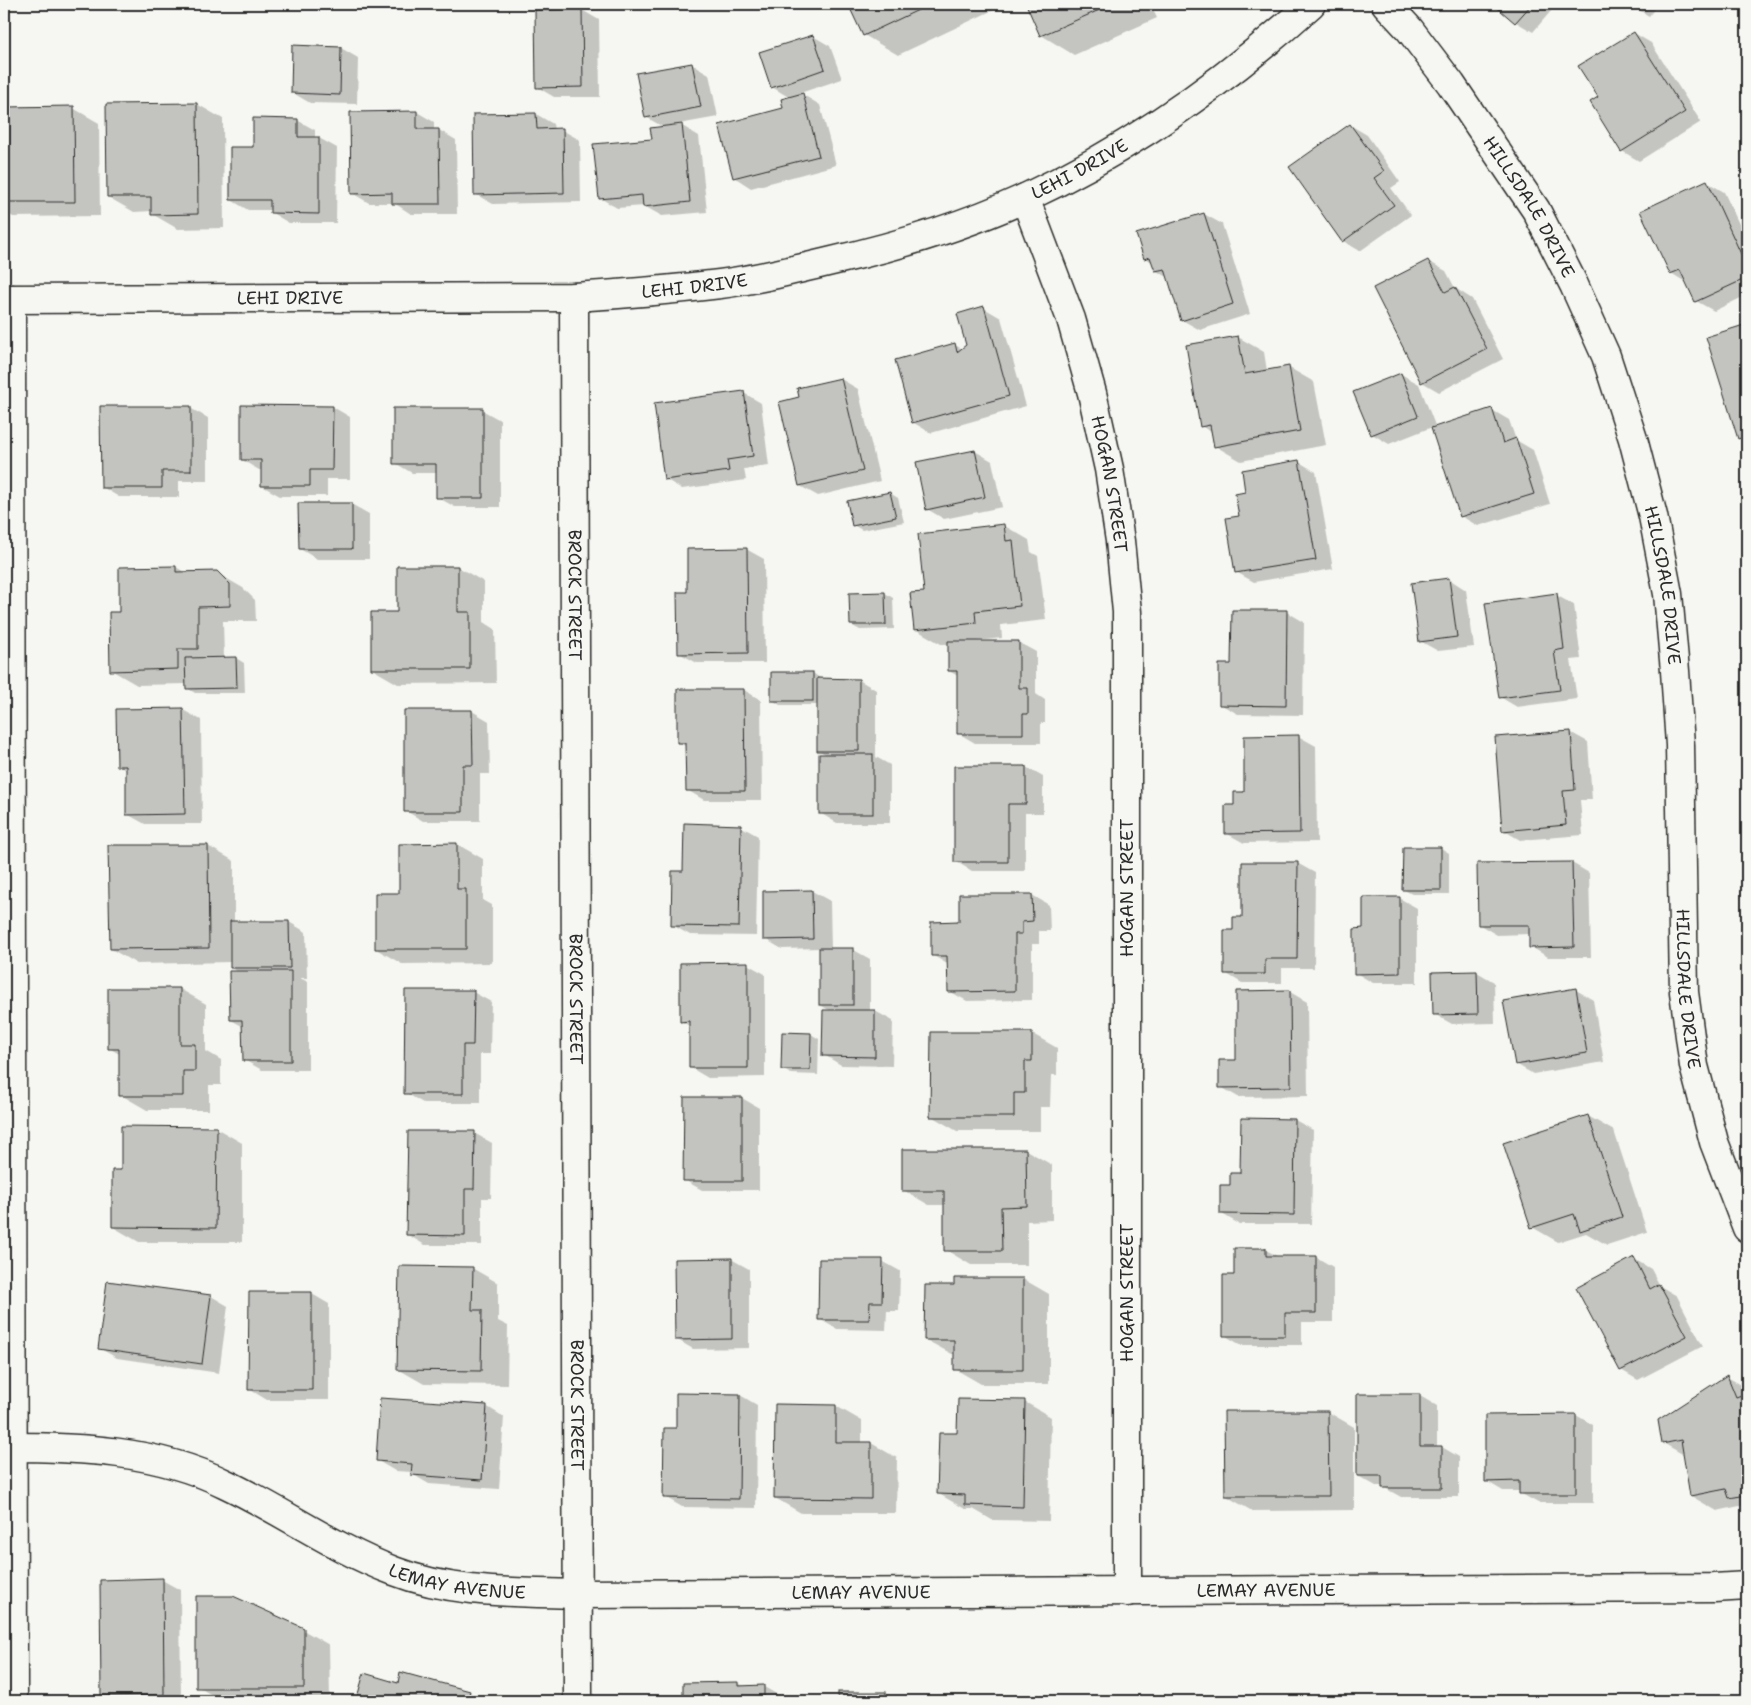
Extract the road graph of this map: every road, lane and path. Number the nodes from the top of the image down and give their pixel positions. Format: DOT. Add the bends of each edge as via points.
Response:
graph roads {
  1 [pos="1311,4"];
  2 [pos="1386,4"];
  3 [pos="1024,198"];
  4 [pos="574,297"];
  5 [pos="7,299"];
  6 [pos="1747,1228"];
  7 [pos="8,1447"];
  8 [pos="1747,1586"];
  9 [pos="1127,1592"];
  10 [pos="577,1594"];
  11 [pos="13,1701"];
  12 [pos="578,1701"];
  1 -- 3 [label="street, LEHI DRIVE" via="1254,52 1160,122 1093,163"];
  2 -- 6 [label="street, HILLSDALE DRIVE" via="1451,84 1536,210 1606,356 1633,439 1666,584 1675,671 1680,744 1684,992 1694,1066 1714,1142"];
  3 -- 4 [label="street, LEHI DRIVE" via="940,232 796,270 722,284"];
  3 -- 9 [label="street, HOGAN STREET" via="1071,319 1092,393 1110,469 1127,612"];
  4 -- 5 [label="street, LEHI DRIVE"];
  4 -- 10 [label="street, BROCK STREET"];
  5 -- 7 [label="street"];
  7 -- 10 [label="street, LEMAY AVENUE" via="104,1450 184,1466 262,1502 352,1553 394,1572 442,1586"];
  7 -- 11 [label="street"];
  8 -- 9 [label="street, LEMAY AVENUE"];
  9 -- 10 [label="street, LEMAY AVENUE"];
  10 -- 12 [label="street, BROCK STREET"];
}
